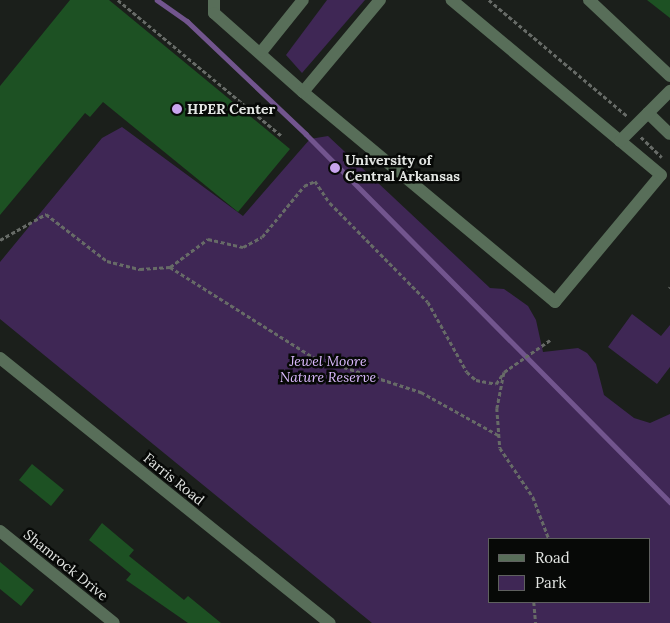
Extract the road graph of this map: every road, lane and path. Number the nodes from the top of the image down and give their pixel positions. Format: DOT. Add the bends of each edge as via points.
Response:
graph roads {
  1 [pos="118,0"];
  2 [pos="214,0"];
  3 [pos="303,0"];
  4 [pos="380,0"];
  5 [pos="452,0"];
  6 [pos="489,0"];
  7 [pos="589,0"];
  8 [pos="262,51"];
  9 [pos="670,76"];
  10 [pos="670,91"];
  11 [pos="303,92"];
  12 [pos="648,113"];
  13 [pos="629,117"];
  14 [pos="670,134"];
  15 [pos="282,136"];
  16 [pos="640,136"];
  17 [pos="620,141"];
  18 [pos="670,164"];
  19 [pos="0,240"];
  20 [pos="170,267"];
  21 [pos="550,340"];
  22 [pos="0,358"];
  23 [pos="504,372"];
  24 [pos="500,436"];
  25 [pos="0,531"];
  26 [pos="549,538"];
  27 [pos="534,603"];
  28 [pos="114,623"];
  29 [pos="330,623"];
  30 [pos="536,623"];
  1 -- 15 [label="path"];
  2 -- 8 [label="street" via="214,13"];
  3 -- 8 [label="street"];
  4 -- 11 [label="street"];
  5 -- 17 [label="street"];
  6 -- 13 [label="path"];
  7 -- 9 [label="street"];
  8 -- 11 [label="street"];
  10 -- 12 [label="street"];
  11 -- 17 [label="street" via="555,302 661,175"];
  12 -- 14 [label="street"];
  12 -- 17 [label="street"];
  16 -- 18 [label="path"];
  19 -- 20 [label="path" via="46,214 107,261 140,269"];
  20 -- 23 [label="path" via="208,238 243,247 262,237 304,186 315,181 330,203 428,302 467,372 491,385"];
  20 -- 24 [label="path" via="313,357 421,392"];
  21 -- 23 [label="path"];
  22 -- 29 [label="street, Farris Road"];
  23 -- 24 [label="path" via="497,408"];
  24 -- 26 [label="path" via="500,448 533,497"];
  25 -- 28 [label="street, Shamrock Drive"];
  27 -- 30 [label="path"];
}
